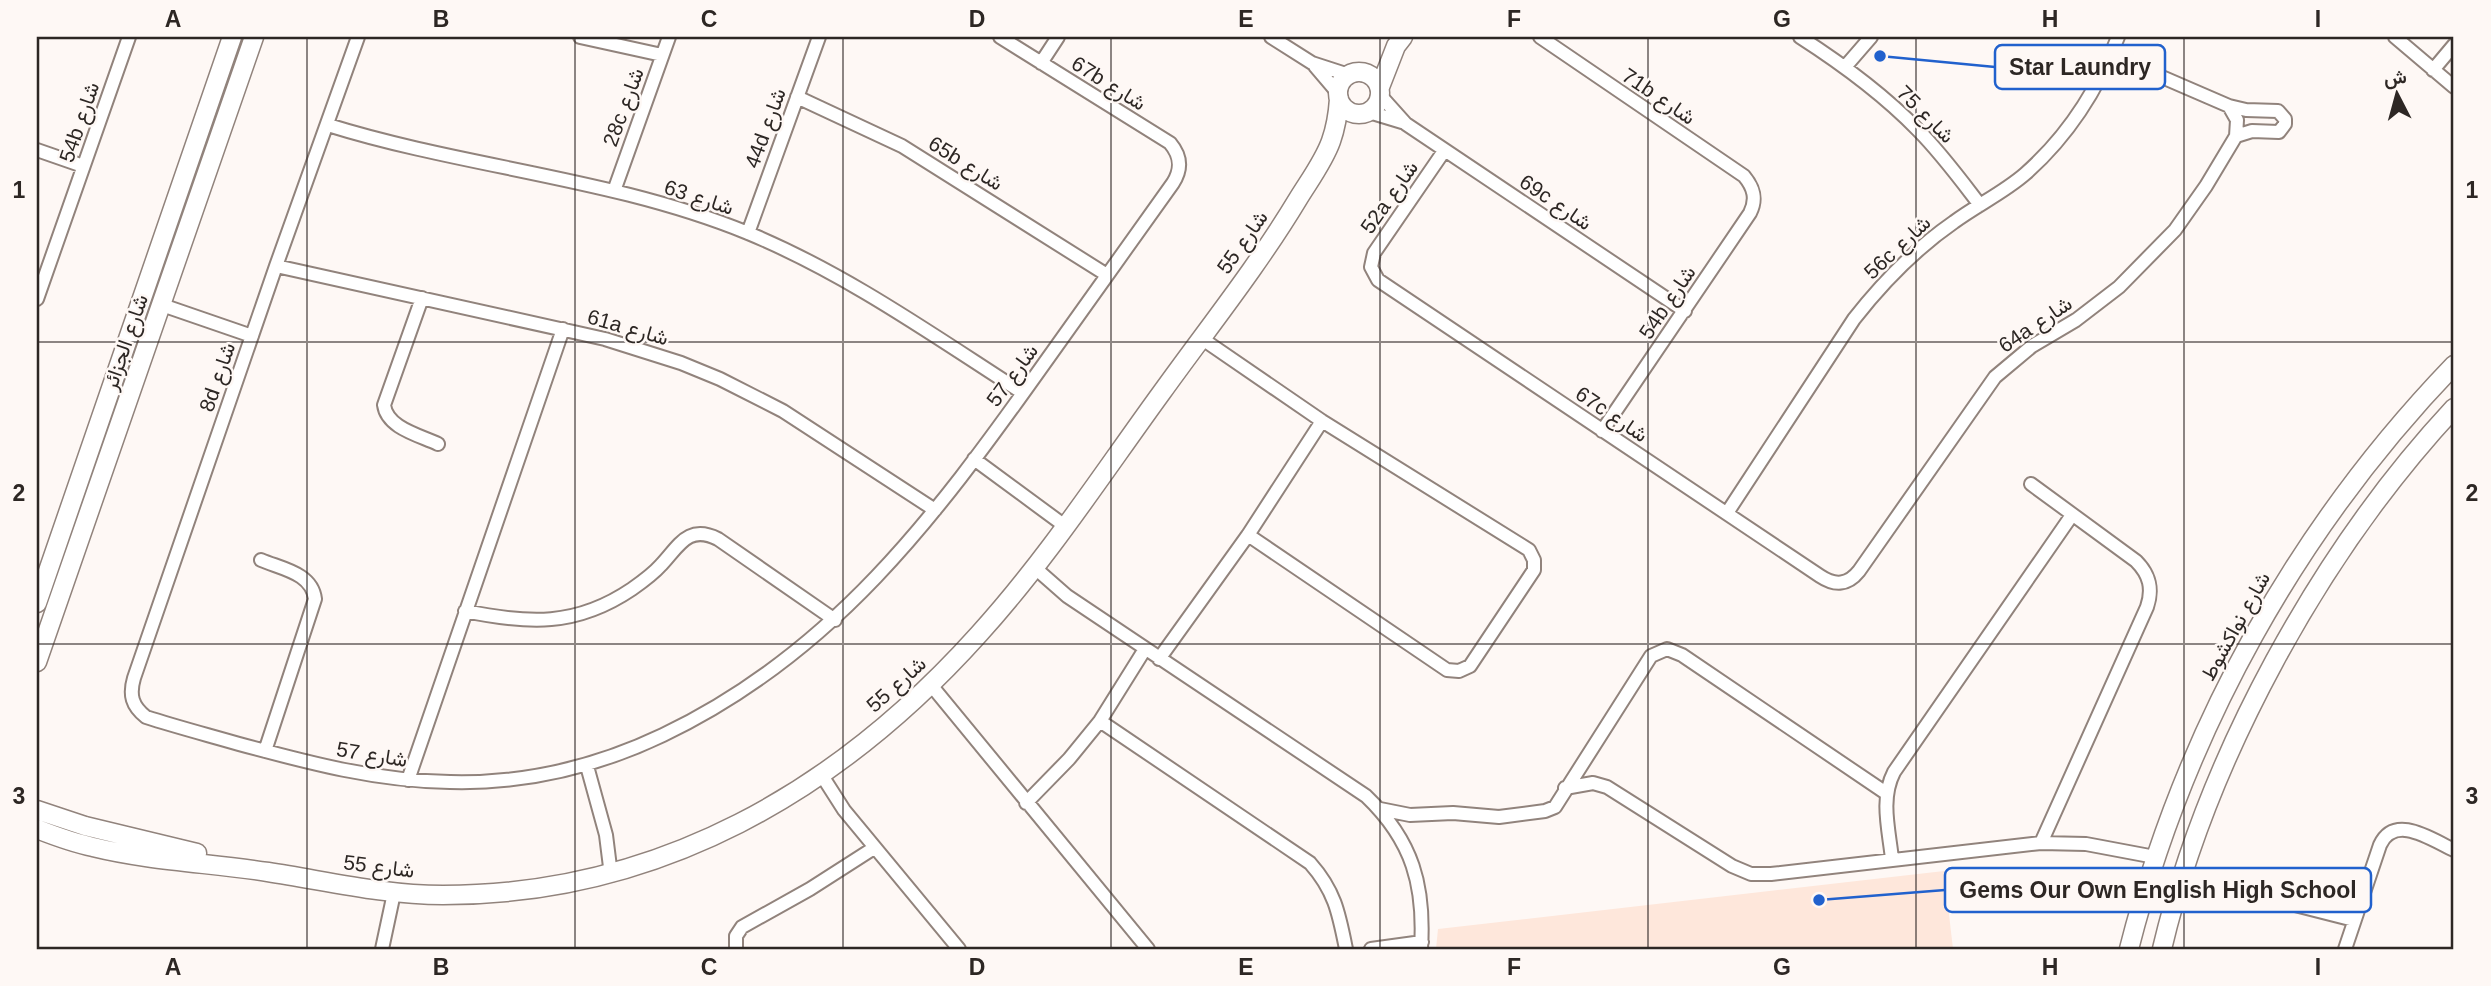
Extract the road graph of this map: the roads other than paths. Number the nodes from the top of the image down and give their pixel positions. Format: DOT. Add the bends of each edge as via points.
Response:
graph roads {
  1 [pos="129,37"];
  2 [pos="232,37"];
  3 [pos="254,37"];
  4 [pos="358,37"];
  5 [pos="580,37"];
  6 [pos="669,37"];
  7 [pos="820,37"];
  8 [pos="1000,37"];
  9 [pos="1058,37"];
  10 [pos="1272,37"];
  11 [pos="1540,37"];
  12 [pos="1800,37"];
  13 [pos="1871,37"];
  14 [pos="2118,37"];
  15 [pos="2395,37"];
  16 [pos="1399,42"];
  17 [pos="2454,45"];
  18 [pos="662,55"];
  19 [pos="2111,55"];
  20 [pos="1041,63"];
  21 [pos="1312,63"];
  22 [pos="1845,67"];
  23 [pos="2433,70"];
  24 [pos="1353,74"];
  25 [pos="2454,87"];
  26 [pos="1380,91"];
  27 [pos="1339,96"];
  28 [pos="797,97"];
  29 [pos="2229,106"];
  30 [pos="1367,113"];
  31 [pos="1406,124"];
  32 [pos="328,125"];
  33 [pos="2235,136"];
  34 [pos="1163,138"];
  35 [pos="1330,145"];
  36 [pos="37,150"];
  37 [pos="1444,151"];
  38 [pos="83,166"];
  39 [pos="1753,190"];
  40 [pos="614,191"];
  41 [pos="1980,205"];
  42 [pos="748,233"];
  43 [pos="276,266"];
  44 [pos="1371,267"];
  45 [pos="1107,275"];
  46 [pos="37,299"];
  47 [pos="422,299"];
  48 [pos="162,305"];
  49 [pos="1685,312"];
  50 [pos="563,329"];
  51 [pos="251,336"];
  52 [pos="1201,338"];
  53 [pos="2454,365"];
  54 [pos="1023,393"];
  55 [pos="2454,408"];
  56 [pos="1322,421"];
  57 [pos="1602,431"];
  58 [pos="438,444"];
  59 [pos="974,459"];
  60 [pos="2031,484"];
  61 [pos="935,510"];
  62 [pos="1727,513"];
  63 [pos="2073,515"];
  64 [pos="1065,526"];
  65 [pos="1248,535"];
  66 [pos="261,561"];
  67 [pos="1031,571"];
  68 [pos="1839,583"];
  69 [pos="37,603"];
  70 [pos="465,611"];
  71 [pos="835,620"];
  72 [pos="1145,649"];
  73 [pos="1160,659"];
  74 [pos="37,662"];
  75 [pos="931,685"];
  76 [pos="156,720"];
  77 [pos="1100,721"];
  78 [pos="265,751"];
  79 [pos="587,766"];
  80 [pos="817,777"];
  81 [pos="408,780"];
  82 [pos="1565,788"];
  83 [pos="1886,793"];
  84 [pos="1026,803"];
  85 [pos="1380,809"];
  86 [pos="37,810"];
  87 [pos="37,829"];
  88 [pos="2041,843"];
  89 [pos="874,848"];
  90 [pos="2454,850"];
  91 [pos="2155,857"];
  92 [pos="1892,859"];
  93 [pos="268,872"];
  94 [pos="616,873"];
  95 [pos="389,893"];
  96 [pos="2295,905"];
  97 [pos="2354,920"];
  98 [pos="1421,945"];
  99 [pos="382,949"];
  100 [pos="736,949"];
  101 [pos="959,949"];
  102 [pos="1148,949"];
  103 [pos="1346,949"];
  104 [pos="1371,949"];
  105 [pos="2129,949"];
  106 [pos="2162,949"];
  107 [pos="2345,949"];
  1 -- 38 [label="street, 54b شارع"];
  2 -- 69 [label="street, شارع الجزائر"];
  3 -- 48 [label="street, شارع الجزائر"];
  4 -- 32 [label="street, 8d شارع"];
  5 -- 18 [label="street"];
  6 -- 18 [label="street, 28c شارع"];
  7 -- 28 [label="street, 44d شارع"];
  8 -- 20 [label="street, 67b شارع"];
  9 -- 20 [label="street"];
  10 -- 21 [label="street"];
  11 -- 39 [label="street, 71b شارع" via="1744,176"];
  12 -- 22 [label="street, شارع 75"];
  13 -- 22 [label="street"];
  14 -- 19 [label="street, 56c شارع"];
  15 -- 23 [label="street"];
  16 -- 24 [label="street" via="1378,61"];
  16 -- 26 [label="street"];
  17 -- 23 [label="street"];
  18 -- 40 [label="street, 28c شارع"];
  19 -- 29 [label="street"];
  19 -- 41 [label="street, 56c شارع" via="2084,106 2061,136 2023,176"];
  20 -- 34 [label="street, 67b شارع"];
  21 -- 24 [label="street"];
  21 -- 27 [label="street"];
  22 -- 41 [label="street, شارع 75" via="1918,130"];
  23 -- 25 [label="street"];
  24 -- 26 [label="street" via="1371,76"];
  24 -- 27 [label="street" via="1343,79"];
  26 -- 30 [label="street"];
  26 -- 31 [label="street, 69c شارع"];
  27 -- 30 [label="street" via="1347,110"];
  27 -- 35 [label="street, شارع 55"];
  28 -- 42 [label="street, 44d شارع"];
  28 -- 45 [label="street, 65b شارع" via="902,146"];
  29 -- 33 [label="street" via="2237,120"];
  29 -- 33 [label="street" via="2278,111 2285,119 2279,132"];
  30 -- 31 [label="street, 69c شارع"];
  30 -- 35 [label="street, شارع 55"];
  31 -- 37 [label="street, 69c شارع"];
  32 -- 40 [label="street, شارع 63" via="437,155"];
  32 -- 43 [label="street, 8d شارع"];
  33 -- 68 [label="street, 64a شارع" via="2191,208 2138,269 2098,304 2032,346 1995,377 1859,571"];
  34 -- 45 [label="street, شارع 57" via="1176,150 1178,176"];
  35 -- 52 [label="street, شارع 55" via="1265,252"];
  36 -- 38 [label="street"];
  37 -- 44 [label="street, 52a شارع" via="1378,245"];
  37 -- 49 [label="street, 69c شارع"];
  38 -- 46 [label="street, 54b شارع"];
  39 -- 49 [label="street, 54b شارع" via="1750,213"];
  40 -- 42 [label="street, شارع 63"];
  41 -- 62 [label="street, 56c شارع" via="1918,250 1871,297"];
  42 -- 54 [label="street, شارع 63" via="835,275"];
  43 -- 47 [label="street, 61a شارع"];
  43 -- 51 [label="street, 8d شارع"];
  44 -- 57 [label="street, 67c شارع" via="1384,284"];
  45 -- 54 [label="street, شارع 57"];
  47 -- 50 [label="street, 61a شارع"];
  47 -- 58 [label="street" via="384,405 390,421"];
  48 -- 51 [label="street"];
  48 -- 74 [label="street, شارع الجزائر"];
  49 -- 57 [label="street, 54b شارع"];
  50 -- 61 [label="street, 61a شارع" via="653,353 757,397"];
  50 -- 70 [label="street"];
  51 -- 76 [label="street, 8d شارع" via="131,689 137,710"];
  52 -- 56 [label="street"];
  52 -- 64 [label="street, شارع 55"];
  53 -- 91 [label="street, شارع نواكشوط" via="2345,492 2287,579 2212,715"];
  54 -- 59 [label="street, شارع 57"];
  55 -- 106 [label="street" via="2352,536 2288,637 2222,773 2186,865"];
  56 -- 65 [label="street"];
  56 -- 65 [label="street" via="1529,550 1534,560 1529,579 1470,666 1447,670"];
  57 -- 62 [label="street, 67c شارع"];
  59 -- 61 [label="street, شارع 57"];
  59 -- 64 [label="street"];
  60 -- 63 [label="street"];
  61 -- 71 [label="street, شارع 57"];
  62 -- 68 [label="street, 67c شارع" via="1820,576"];
  63 -- 83 [label="street" via="1894,772"];
  63 -- 88 [label="street" via="2143,568 2150,597"];
  64 -- 67 [label="street, شارع 55"];
  65 -- 73 [label="street"];
  66 -- 78 [label="street" via="305,578 315,599"];
  67 -- 72 [label="street"];
  67 -- 75 [label="street, شارع 55"];
  70 -- 71 [label="street" via="532,621 579,614 642,583 687,537 697,533 718,539"];
  70 -- 81 [label="street"];
  71 -- 79 [label="street, شارع 57" via="743,692 692,721"];
  72 -- 73 [label="street"];
  72 -- 77 [label="street"];
  73 -- 85 [label="street"];
  75 -- 80 [label="street, شارع 55"];
  75 -- 84 [label="street"];
  76 -- 78 [label="street, شارع 57"];
  77 -- 84 [label="street"];
  77 -- 103 [label="street" via="1310,863 1335,897"];
  78 -- 81 [label="street, شارع 57"];
  79 -- 81 [label="street, شارع 57" via="496,781"];
  79 -- 94 [label="street"];
  80 -- 89 [label="street"];
  80 -- 94 [label="street, شارع 55" via="733,827"];
  82 -- 83 [label="street" via="1651,656 1667,649"];
  82 -- 85 [label="street" via="1555,807 1515,816 1425,816"];
  82 -- 92 [label="street" via="1593,783 1607,787 1751,874"];
  83 -- 92 [label="street"];
  84 -- 102 [label="street"];
  85 -- 98 [label="street" via="1403,841 1414,868 1421,897"];
  86 -- 93 [label="street, شارع 55"];
  87 -- 93 [label="street, شارع 55" via="112,851"];
  88 -- 91 [label="street" via="2098,846"];
  88 -- 92 [label="street"];
  89 -- 100 [label="street" via="742,927"];
  89 -- 101 [label="street"];
  90 -- 97 [label="street" via="2408,829 2388,834"];
  91 -- 105 [label="street, شارع نواكشوط"];
  93 -- 95 [label="street, شارع 55"];
  94 -- 95 [label="street, شارع 55" via="511,891"];
  95 -- 99 [label="street"];
  96 -- 97 [label="street"];
  97 -- 107 [label="street"];
  98 -- 104 [label="street"];
}
